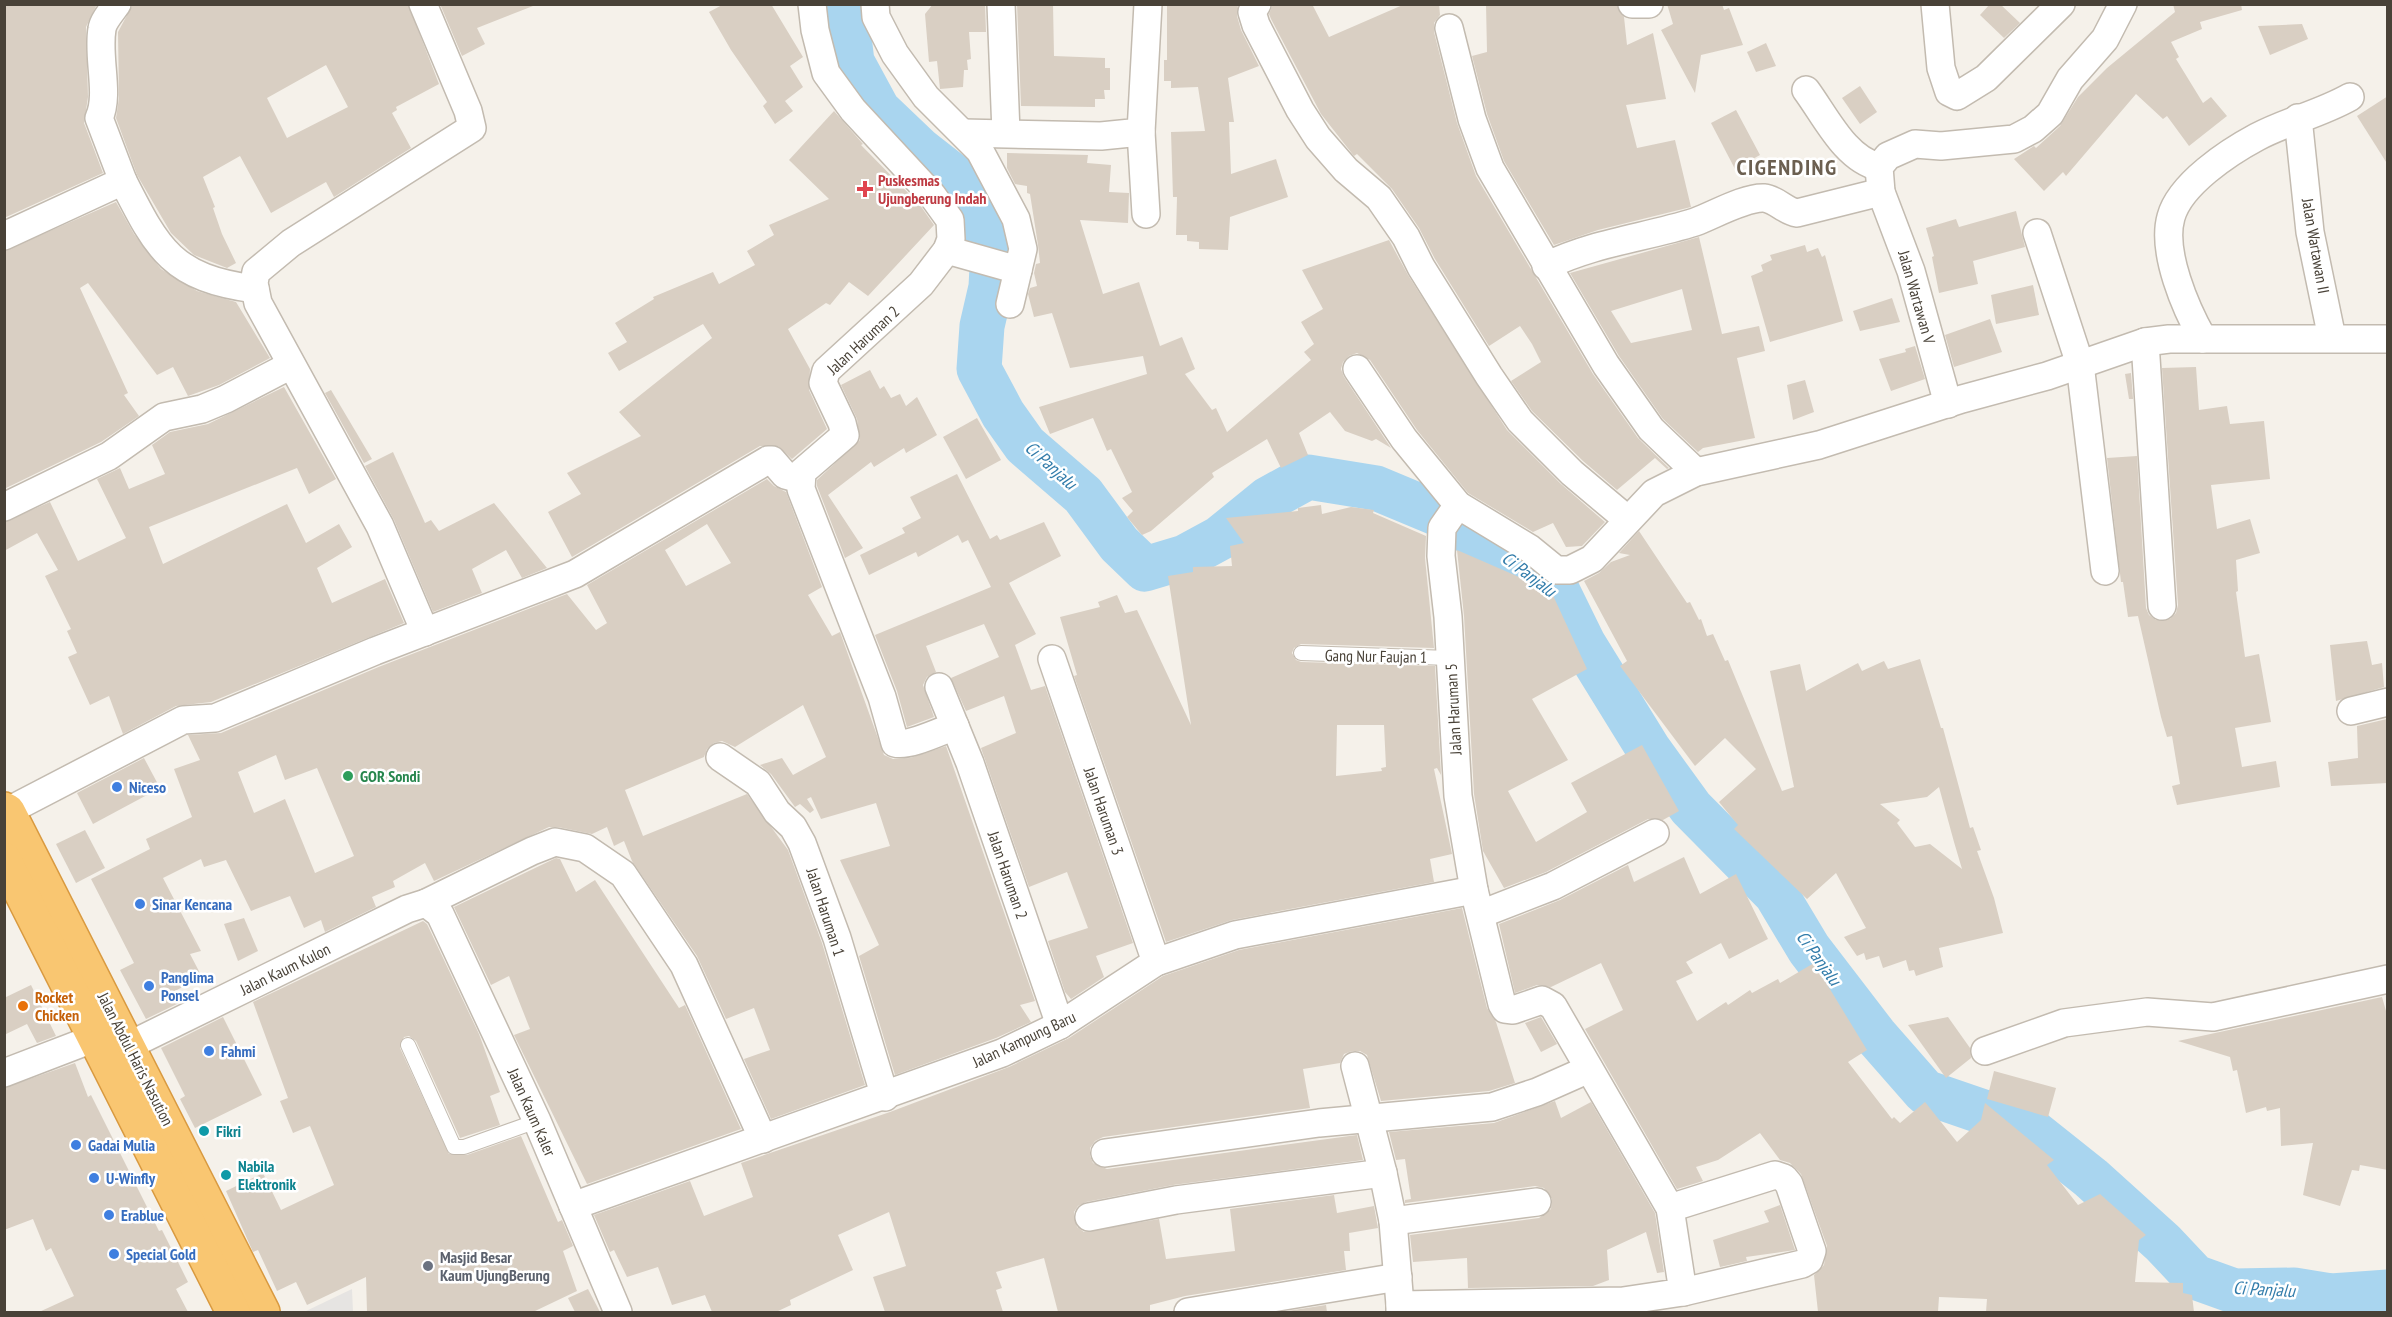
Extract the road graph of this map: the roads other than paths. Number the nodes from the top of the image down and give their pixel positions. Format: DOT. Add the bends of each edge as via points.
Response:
graph roads {
  1 [pos="117,4"];
  2 [pos="423,4"];
  3 [pos="812,4"];
  4 [pos="875,4"];
  5 [pos="1001,4"];
  6 [pos="1148,4"];
  7 [pos="1257,4"];
  8 [pos="1632,4"];
  9 [pos="1649,4"];
  10 [pos="1935,4"];
  11 [pos="2061,4"];
  12 [pos="2123,4"];
  13 [pos="1449,28"];
  14 [pos="1806,90"];
  15 [pos="2350,97"];
  16 [pos="2298,118"];
  17 [pos="1141,132"];
  18 [pos="963,133"];
  19 [pos="1006,133"];
  20 [pos="1880,180"];
  21 [pos="123,181"];
  22 [pos="1146,214"];
  23 [pos="2037,233"];
  24 [pos="4,236"];
  25 [pos="956,253"];
  26 [pos="1546,266"];
  27 [pos="1008,267"];
  28 [pos="255,289"];
  29 [pos="1010,304"];
  30 [pos="2332,338"];
  31 [pos="2203,339"];
  32 [pos="2388,339"];
  33 [pos="2145,342"];
  34 [pos="2080,364"];
  35 [pos="291,365"];
  36 [pos="1357,369"];
  37 [pos="1948,404"];
  38 [pos="1696,472"];
  39 [pos="800,479"];
  40 [pos="4,507"];
  41 [pos="1452,514"];
  42 [pos="1628,520"];
  43 [pos="2105,571"];
  44 [pos="2162,606"];
  45 [pos="424,632"];
  46 [pos="1301,653"];
  47 [pos="1450,658"];
  48 [pos="1052,659"];
  49 [pos="939,687"];
  50 [pos="2388,702"];
  51 [pos="2351,711"];
  52 [pos="955,726"];
  53 [pos="720,757"];
  54 [pos="6,810"];
  55 [pos="1655,833"];
  56 [pos="4,858"];
  57 [pos="1477,902"];
  58 [pos="433,908"];
  59 [pos="1156,962"];
  60 [pos="2388,979"];
  61 [pos="1060,1025"];
  62 [pos="95,1038"];
  63 [pos="130,1045"];
  64 [pos="408,1045"];
  65 [pos="1985,1051"];
  66 [pos="1355,1066"];
  67 [pos="1589,1069"];
  68 [pos="4,1073"];
  69 [pos="885,1097"];
  70 [pos="1369,1119"];
  71 [pos="537,1121"];
  72 [pos="763,1139"];
  73 [pos="1105,1153"];
  74 [pos="1383,1173"];
  75 [pos="1537,1202"];
  76 [pos="573,1206"];
  77 [pos="1670,1208"];
  78 [pos="1089,1217"];
  79 [pos="1393,1221"];
  80 [pos="1398,1277"];
  81 [pos="1683,1292"];
  82 [pos="1400,1309"];
  83 [pos="233,1312"];
  84 [pos="263,1312"];
  85 [pos="618,1312"];
  86 [pos="1188,1312"];
  1 -- 21 [label="street" via="102,27 100,73 105,103 99,118"];
  2 -- 28 [label="street" via="472,128 291,243 256,272"];
  3 -- 25 [label="street" via="826,73 853,110 950,220"];
  4 -- 18 [label="street" via="876,17 895,54 926,97"];
  5 -- 19 [label="street"];
  6 -- 17 [label="street"];
  7 -- 42 [label="street" via="1252,12 1256,25 1300,111 1346,170 1379,198 1520,421 1572,474"];
  8 -- 9 [label="street"];
  10 -- 11 [label="street" via="1941,68 1949,92 1957,96 1986,78"];
  12 -- 20 [label="street" via="2105,39 2070,79 2050,114 2033,129 2014,139 1941,146 1915,144 1888,156"];
  13 -- 26 [label="street" via="1472,119 1490,168"];
  14 -- 20 [label="street" via="1853,154"];
  15 -- 16 [label="street"];
  16 -- 30 [label="street, Jalan Wartawan II" via="2310,232"];
  16 -- 31 [label="street" via="2256,137 2216,163 2181,197 2171,216 2169,240 2174,266 2192,320"];
  17 -- 19 [label="street" via="1101,136"];
  17 -- 22 [label="street"];
  18 -- 19 [label="street"];
  18 -- 27 [label="street" via="980,151 1016,219 1023,249"];
  20 -- 26 [label="street" via="1797,213 1788,212 1766,198 1752,200 1693,222 1578,251"];
  20 -- 37 [label="street, Jalan Wartawan V" via="1911,271"];
  21 -- 24 [label="street"];
  21 -- 28 [label="street" via="158,245 175,263 199,275"];
  23 -- 34 [label="street"];
  25 -- 27 [label="street"];
  25 -- 39 [label="street, Jalan Haruman 2" via="826,371 823,383 845,435 802,471"];
  26 -- 38 [label="street" via="1651,429"];
  27 -- 29 [label="street"];
  28 -- 35 [label="street" via="258,303"];
  30 -- 31 [label="street"];
  30 -- 32 [label="street"];
  31 -- 33 [label="street"];
  33 -- 34 [label="street"];
  33 -- 44 [label="street"];
  34 -- 37 [label="street"];
  34 -- 43 [label="street"];
  35 -- 40 [label="street" via="202,409 164,417 109,456"];
  35 -- 45 [label="street" via="380,526"];
  36 -- 41 [label="street"];
  37 -- 38 [label="street" via="1819,445"];
  38 -- 42 [label="street" via="1654,493"];
  39 -- 45 [label="street" via="785,476 768,460 575,574"];
  39 -- 52 [label="street" via="882,698 895,743"];
  41 -- 42 [label="street" via="1529,548 1556,570 1570,570 1592,559"];
  41 -- 47 [label="street, Jalan Haruman 5" via="1442,556"];
  45 -- 54 [label="street" via="215,718 183,720"];
  46 -- 47 [label="lane, Gang Nur Faujan 1"];
  47 -- 57 [label="street, Jalan Haruman 5" via="1458,796"];
  48 -- 59 [label="street, Jalan Haruman 3"];
  49 -- 52 [label="street, Jalan Haruman 2"];
  50 -- 51 [label="street"];
  52 -- 61 [label="street, Jalan Haruman 2"];
  53 -- 69 [label="street, Jalan Haruman 1" via="758,783 802,843 837,938"];
  54 -- 63 [label="highway, Jalan Abdul Haris Nasution"];
  55 -- 57 [label="street, Jalan Kampung Baru" via="1553,886"];
  56 -- 62 [label="highway, Jalan Abdul Haris Nasution"];
  57 -- 59 [label="street, Jalan Kampung Baru" via="1234,935"];
  57 -- 67 [label="street, Jalan Haruman 5" via="1505,1009 1548,1001"];
  58 -- 63 [label="street, Jalan Kaum Kulon" via="408,909"];
  58 -- 71 [label="street, Jalan Kaum Kaler"];
  58 -- 72 [label="street, Jalan Kaum Kulon" via="532,851 555,842 585,848 623,874 684,965"];
  59 -- 61 [label="street, Jalan Kampung Baru"];
  60 -- 65 [label="street" via="2213,1017 2147,1012 2064,1023"];
  61 -- 69 [label="street, Jalan Kampung Baru" via="1002,1053"];
  62 -- 68 [label="street"];
  62 -- 83 [label="highway, Jalan Abdul Haris Nasution"];
  63 -- 84 [label="highway, Jalan Abdul Haris Nasution"];
  64 -- 71 [label="lane" via="454,1147"];
  66 -- 70 [label="street"];
  67 -- 70 [label="street" via="1492,1107"];
  67 -- 77 [label="street"];
  69 -- 72 [label="street, Jalan Kampung Baru"];
  70 -- 73 [label="street" via="1243,1132"];
  70 -- 74 [label="street"];
  71 -- 76 [label="street, Jalan Kaum Kaler"];
  72 -- 76 [label="street, Jalan Kampung Baru"];
  74 -- 78 [label="street" via="1176,1200"];
  74 -- 79 [label="street"];
  75 -- 79 [label="street"];
  76 -- 85 [label="street, Jalan Kaum Kaler"];
  77 -- 81 [label="street"];
  77 -- 81 [label="street" via="1775,1175 1789,1184 1812,1251 1809,1260 1802,1264"];
  79 -- 80 [label="street"];
  80 -- 82 [label="street"];
  80 -- 86 [label="street"];
  81 -- 82 [label="street" via="1623,1301"];
}
